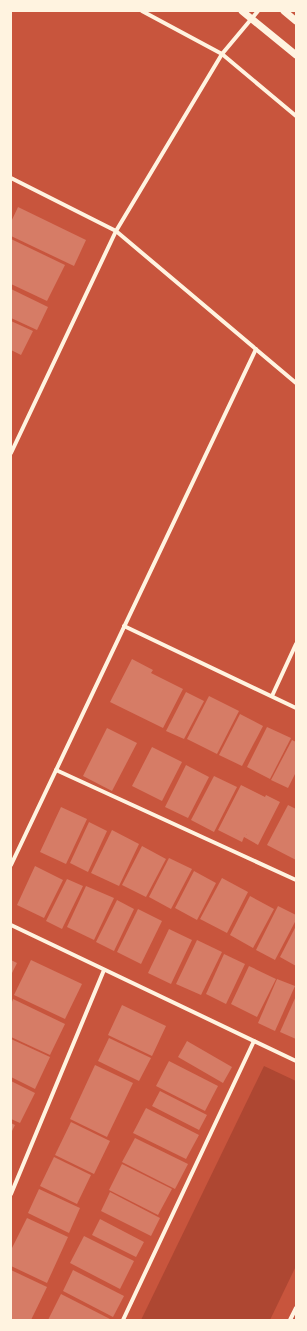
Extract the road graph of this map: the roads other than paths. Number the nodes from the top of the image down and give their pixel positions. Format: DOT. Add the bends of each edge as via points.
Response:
graph roads {
  1 [pos="142,11"];
  2 [pos="242,11"];
  3 [pos="258,11"];
  4 [pos="284,11"];
  5 [pos="252,18"];
  6 [pos="296,21"];
  7 [pos="222,54"];
  8 [pos="296,55"];
  9 [pos="296,116"];
  10 [pos="11,178"];
  11 [pos="116,231"];
  12 [pos="256,349"];
  13 [pos="296,383"];
  14 [pos="11,453"];
  15 [pos="124,626"];
  16 [pos="296,644"];
  17 [pos="272,696"];
  18 [pos="296,708"];
  19 [pos="56,770"];
  20 [pos="11,865"];
  21 [pos="296,880"];
  22 [pos="11,925"];
  23 [pos="104,970"];
  24 [pos="254,1041"];
  25 [pos="296,1061"];
  26 [pos="11,1194"];
  27 [pos="296,1308"];
  28 [pos="123,1320"];
  29 [pos="290,1320"];
  1 -- 7 [label="street"];
  2 -- 5 [label="street"];
  3 -- 5 [label="street"];
  4 -- 6 [label="street"];
  5 -- 7 [label="street"];
  5 -- 8 [label="street"];
  7 -- 9 [label="street"];
  7 -- 11 [label="street"];
  10 -- 11 [label="street"];
  11 -- 12 [label="street"];
  11 -- 14 [label="street"];
  12 -- 13 [label="street"];
  12 -- 15 [label="street"];
  15 -- 17 [label="street"];
  15 -- 19 [label="street"];
  16 -- 17 [label="street"];
  17 -- 18 [label="street"];
  19 -- 20 [label="street"];
  19 -- 21 [label="street"];
  22 -- 23 [label="street"];
  23 -- 24 [label="street"];
  23 -- 26 [label="street"];
  24 -- 25 [label="street"];
  24 -- 28 [label="street"];
  27 -- 29 [label="street"];
}
